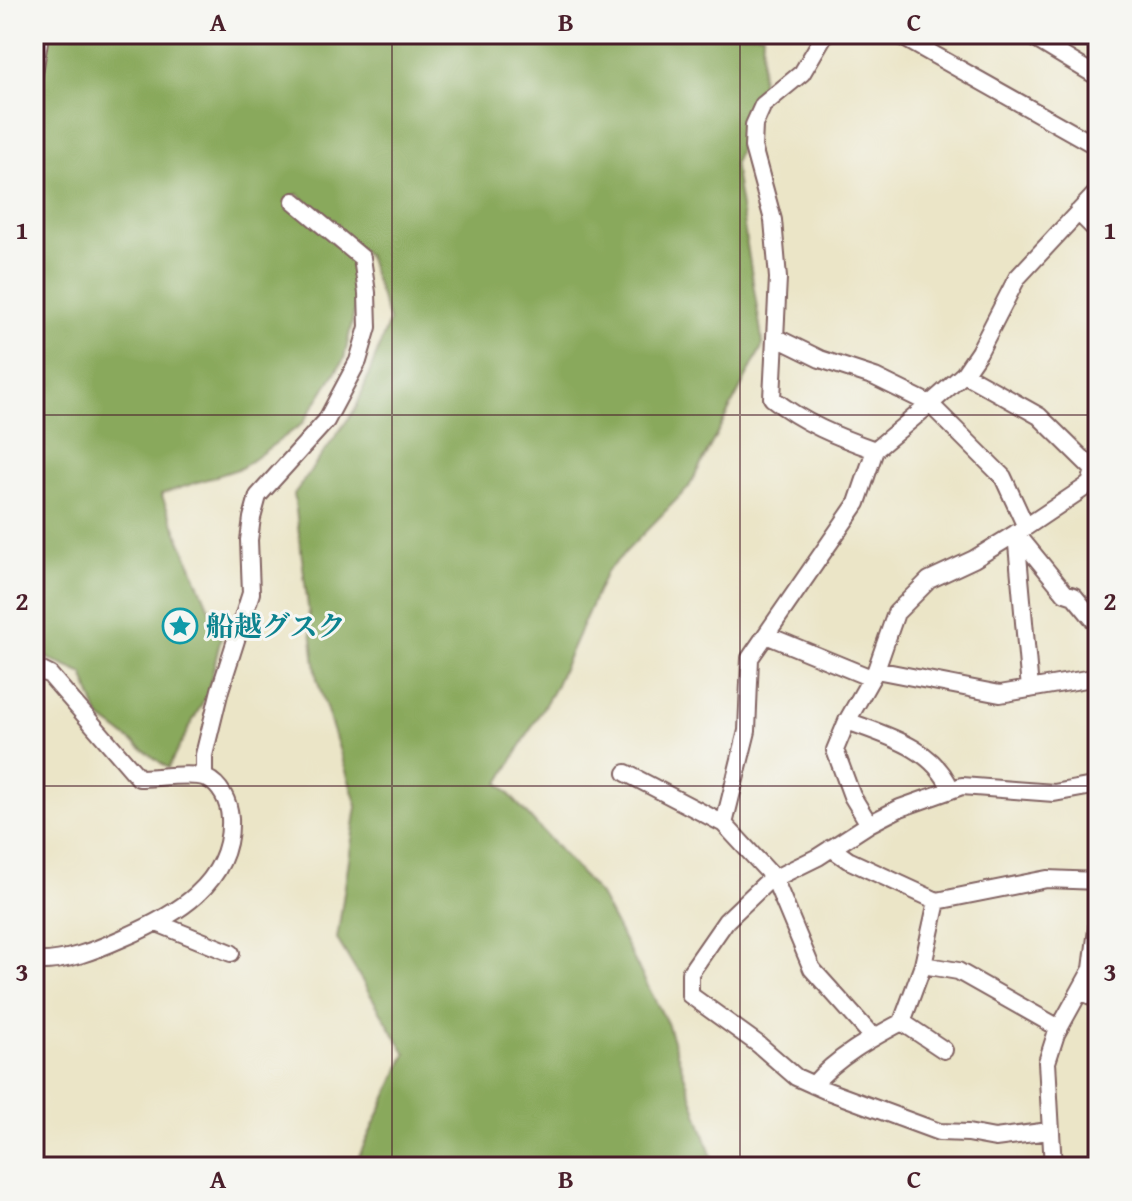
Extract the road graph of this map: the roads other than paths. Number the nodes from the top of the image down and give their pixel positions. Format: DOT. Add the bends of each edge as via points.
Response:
graph roads {
  1 [pos="40,34"];
  2 [pos="825,34"];
  3 [pos="897,34"];
  4 [pos="1027,34"];
  5 [pos="34,74"];
  6 [pos="1098,77"];
  7 [pos="1098,147"];
  8 [pos="1098,191"];
  9 [pos="294,201"];
  10 [pos="1078,212"];
  11 [pos="1098,232"];
  12 [pos="775,337"];
  13 [pos="964,374"];
  14 [pos="930,404"];
  15 [pos="875,450"];
  16 [pos="1095,478"];
  17 [pos="1021,530"];
  18 [pos="1098,625"];
  19 [pos="766,635"];
  20 [pos="34,667"];
  21 [pos="873,674"];
  22 [pos="1098,681"];
  23 [pos="1030,689"];
  24 [pos="847,721"];
  25 [pos="626,773"];
  26 [pos="204,776"];
  27 [pos="1098,785"];
  28 [pos="951,790"];
  29 [pos="724,824"];
  30 [pos="869,824"];
  31 [pos="831,848"];
  32 [pos="774,878"];
  33 [pos="1098,881"];
  34 [pos="937,901"];
  35 [pos="1098,921"];
  36 [pos="157,923"];
  37 [pos="231,953"];
  38 [pos="34,961"];
  39 [pos="923,965"];
  40 [pos="1080,991"];
  41 [pos="1098,999"];
  42 [pos="902,1022"];
  43 [pos="1059,1028"];
  44 [pos="873,1037"];
  45 [pos="944,1050"];
  46 [pos="813,1085"];
  47 [pos="1049,1131"];
  48 [pos="1053,1167"];
  1 -- 5 [label="street"];
  2 -- 12 [label="street" via="802,73 763,105 754,125 753,147 773,220 778,278"];
  3 -- 7 [label="street"];
  4 -- 6 [label="street"];
  8 -- 10 [label="street"];
  9 -- 26 [label="street" via="362,258 368,327 358,361 326,421 258,496 249,540 251,593 220,690"];
  10 -- 11 [label="street"];
  10 -- 13 [label="street" via="1017,278"];
  12 -- 14 [label="street"];
  12 -- 15 [label="street" via="772,398 792,414"];
  13 -- 14 [label="street"];
  13 -- 16 [label="street" via="1039,416"];
  14 -- 15 [label="street"];
  14 -- 17 [label="street" via="1003,477"];
  15 -- 19 [label="street" via="857,503"];
  16 -- 17 [label="street"];
  17 -- 18 [label="street" via="1065,593 1074,596"];
  17 -- 21 [label="street" via="929,580 896,613"];
  17 -- 23 [label="street"];
  19 -- 21 [label="street"];
  19 -- 29 [label="street" via="750,658 747,731"];
  20 -- 26 [label="street" via="50,675 139,778"];
  21 -- 23 [label="street" via="1000,694"];
  21 -- 24 [label="street"];
  22 -- 23 [label="street"];
  24 -- 28 [label="street" via="906,743 945,774"];
  24 -- 30 [label="street" via="835,750"];
  25 -- 29 [label="street"];
  26 -- 36 [label="street" via="227,800 225,855 202,891"];
  27 -- 28 [label="street" via="1054,793 962,786"];
  28 -- 30 [label="street"];
  29 -- 32 [label="street"];
  30 -- 31 [label="street"];
  31 -- 32 [label="street"];
  31 -- 34 [label="street"];
  32 -- 44 [label="street" via="812,969"];
  32 -- 46 [label="street" via="726,921 690,973 690,995"];
  33 -- 34 [label="street" via="1047,879"];
  34 -- 39 [label="street"];
  35 -- 40 [label="street" via="1092,969"];
  36 -- 37 [label="street"];
  36 -- 38 [label="street" via="92,951"];
  39 -- 42 [label="street"];
  39 -- 43 [label="street" via="958,971"];
  40 -- 41 [label="street"];
  40 -- 43 [label="street"];
  42 -- 44 [label="street"];
  42 -- 45 [label="street"];
  43 -- 47 [label="street" via="1047,1062"];
  44 -- 46 [label="street" via="829,1067"];
  46 -- 47 [label="street" via="939,1132 995,1138"];
  47 -- 48 [label="street"];
}
